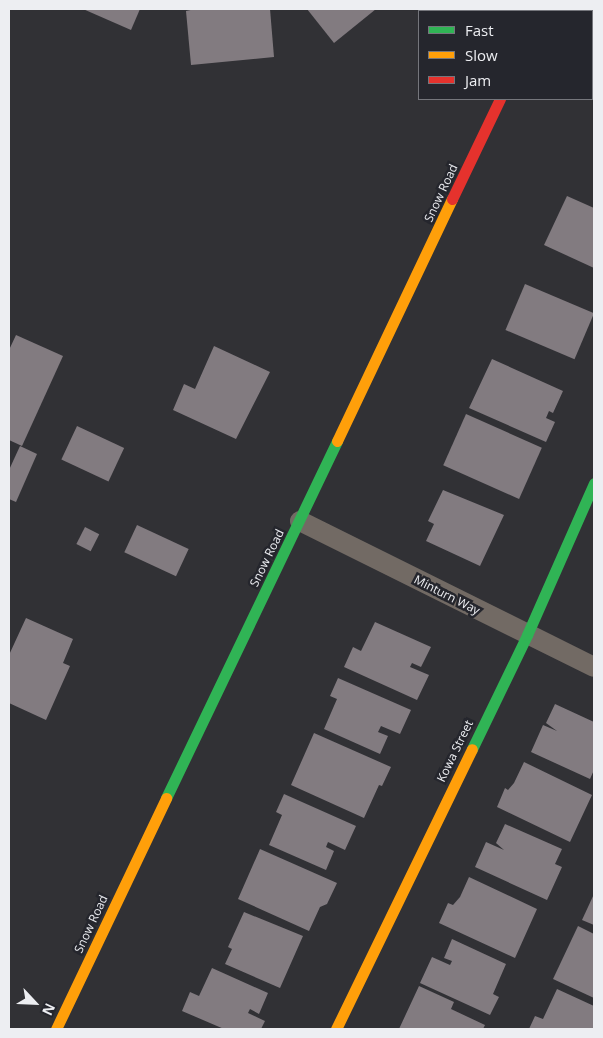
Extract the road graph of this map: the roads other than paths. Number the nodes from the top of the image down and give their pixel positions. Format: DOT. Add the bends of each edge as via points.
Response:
graph roads {
  1 [pos="500,100"];
  2 [pos="594,483"];
  3 [pos="300,521"];
  4 [pos="526,635"];
  5 [pos="594,667"];
  6 [pos="56,1029"];
  7 [pos="336,1029"];
  1 -- 3 [label="main road, Snow Road"];
  2 -- 4 [label="main road, Kowa Street"];
  3 -- 4 [label="street, Minturn Way"];
  3 -- 6 [label="main road, Snow Road"];
  4 -- 5 [label="street, Minturn Way"];
  4 -- 7 [label="main road, Kowa Street"];
}
